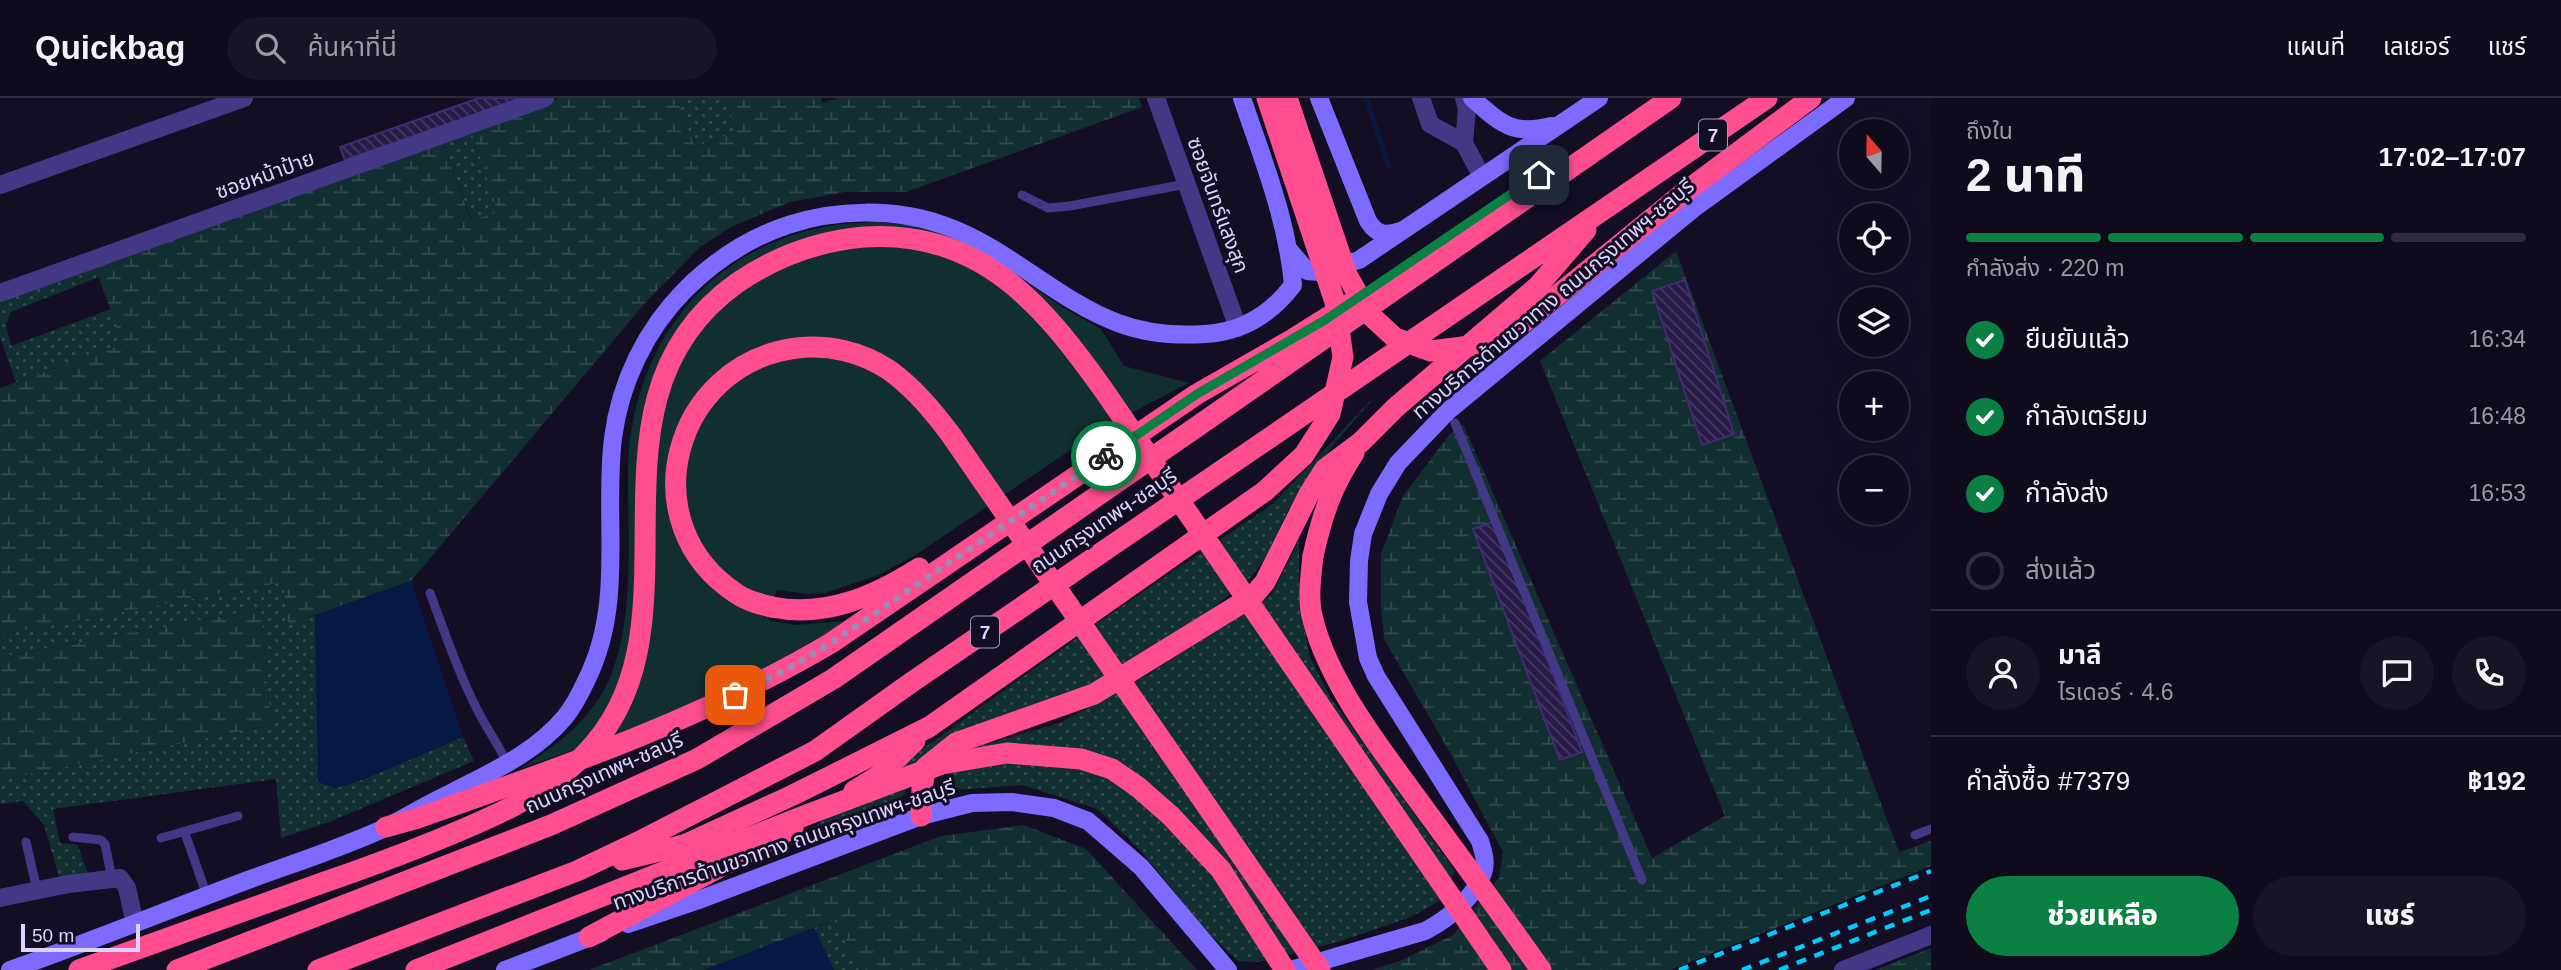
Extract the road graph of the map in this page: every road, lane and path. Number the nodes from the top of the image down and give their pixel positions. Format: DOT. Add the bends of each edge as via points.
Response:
graph roads {
  1 [pos="244,98"];
  2 [pos="545,98"];
  3 [pos="1156,98"];
  4 [pos="1242,98"];
  5 [pos="1267,98"];
  6 [pos="1287,98"];
  7 [pos="1319,98"];
  8 [pos="1421,98"];
  9 [pos="1464,98"];
  10 [pos="1472,98"];
  11 [pos="1599,98"];
  12 [pos="1660,98"];
  13 [pos="1671,98"];
  14 [pos="1767,98"];
  15 [pos="1811,98"];
  16 [pos="1846,98"];
  17 [pos="1562,124"];
  18 [pos="1464,143"];
  19 [pos="1481,175"];
  20 [pos="1186,184"];
  21 [pos="0,185"];
  22 [pos="1022,195"];
  23 [pos="1605,207"];
  24 [pos="1409,228"];
  25 [pos="1290,251"];
  26 [pos="0,293"];
  27 [pos="1238,328"];
  28 [pos="1164,416"];
  29 [pos="1455,423"];
  30 [pos="1361,442"];
  31 [pos="430,593"];
  32 [pos="929,727"];
  33 [pos="508,765"];
  34 [pos="238,816"];
  35 [pos="921,816"];
  36 [pos="386,827"];
  37 [pos="1931,830"];
  38 [pos="185,833"];
  39 [pos="1916,835"];
  40 [pos="73,836"];
  41 [pos="161,838"];
  42 [pos="26,842"];
  43 [pos="577,871"];
  44 [pos="112,879"];
  45 [pos="1642,880"];
  46 [pos="37,890"];
  47 [pos="207,896"];
  48 [pos="0,898"];
  49 [pos="135,924"];
  50 [pos="1931,935"];
  51 [pos="589,937"];
  52 [pos="10,970"];
  53 [pos="79,970"];
  54 [pos="177,970"];
  55 [pos="318,970"];
  56 [pos="416,970"];
  57 [pos="505,970"];
  58 [pos="1227,970"];
  59 [pos="1285,970"];
  60 [pos="1291,970"];
  61 [pos="1320,970"];
  62 [pos="1501,970"];
  63 [pos="1541,970"];
  64 [pos="1843,970"];
  1 -- 21 [label="street"];
  2 -- 26 [label="street, ซอยหน้าป้าย"];
  3 -- 20 [label="street, ซอยจันทร์แสงสุก"];
  4 -- 25 [label="main road"];
  5 -- 32 [label="highway, bridge" via="1335,302 1343,357 1330,414 1304,455 1265,491"];
  6 -- 15 [label="highway, bridge" via="1347,275 1369,314 1395,338 1431,351 1486,344 1523,323 1681,195"];
  7 -- 24 [label="main road" via="1372,228 1385,234"];
  8 -- 18 [label="street" via="1430,124"];
  9 -- 18 [label="street" via="1468,109"];
  10 -- 17 [label="main road" via="1505,126 1535,130"];
  11 -- 17 [label="main road"];
  12 -- 28 [label="highway" via="1325,320"];
  13 -- 54 [label="highway, ถนนกรุงเทพฯ-ชลบุรี / 7" via="833,679 697,759 551,825"];
  14 -- 23 [label="highway, ถนนกรุงเทพฯ-ชลบุรี / 7"];
  16 -- 60 [label="main road, ทางบริการด้านขวาทาง ถนนกรุงเทพฯ-ชลบุรี" via="1693,209 1501,367 1448,411 1387,478 1363,534 1359,561 1358,602 1364,641 1376,676 1480,841 1485,856 1483,873 1444,921 1425,931"];
  17 -- 19 [label="main road"];
  18 -- 19 [label="street"];
  19 -- 24 [label="main road"];
  20 -- 22 [label="lane" via="1048,208"];
  20 -- 27 [label="street, ซอยจันทร์แสงสุก"];
  23 -- 30 [label="highway" via="1538,286"];
  23 -- 43 [label="highway, ถนนกรุงเทพฯ-ชลบุรี / 7" via="815,751"];
  24 -- 25 [label="main road" via="1359,260 1319,272 1307,271"];
  25 -- 27 [label="main road" via="1293,285 1279,304"];
  27 -- 33 [label="main road" via="1182,335 1117,323 975,239 922,218 869,213 813,219 737,249 672,303 631,372 613,437 611,583 602,644 568,714"];
  28 -- 36 [label="highway" via="789,668 591,756"];
  28 -- 61 [label="highway, bridge" via="1077,461 943,552 873,594 809,611 772,607 737,595 692,545 675,490 679,449 690,421 707,394 746,363 765,354 810,346 863,357 888,370 919,396 951,435"];
  29 -- 45 [label="lane"];
  30 -- 35 [label="highway" via="1325,469 1265,582 1253,596 1094,694 956,743 926,767"];
  30 -- 63 [label="highway, bridge" via="1324,508 1312,556 1312,617 1320,642 1375,740"];
  31 -- 33 [label="lane" via="458,669"];
  32 -- 43 [label="highway" via="684,845"];
  32 -- 51 [label="highway" via="880,775 807,820"];
  33 -- 36 [label="main road"];
  34 -- 38 [label="lane"];
  35 -- 51 [label="main road, ทางบริการด้านขวาทาง ถนนกรุงเทพฯ-ชลบุรี"];
  35 -- 58 [label="main road, ทางบริการด้านขวาทาง ถนนกรุงเทพฯ-ชลบุรี" via="972,803 1012,802 1054,808 1088,821 1141,867"];
  36 -- 47 [label="main road"];
  37 -- 39 [label="lane"];
  38 -- 41 [label="lane"];
  38 -- 47 [label="lane"];
  40 -- 44 [label="lane" via="95,837 105,844"];
  42 -- 46 [label="lane"];
  43 -- 55 [label="highway, ถนนกรุงเทพฯ-ชลบุรี / 7"];
  44 -- 46 [label="street"];
  44 -- 49 [label="street" via="124,881"];
  46 -- 48 [label="street"];
  47 -- 49 [label="main road"];
  49 -- 52 [label="main road"];
  50 -- 64 [label="street"];
  51 -- 57 [label="main road, ทางบริการด้านขวาทาง ถนนกรุงเทพฯ-ชลบุรี"];
  53 -- 62 [label="highway, bridge" via="380,863 503,813 585,754 603,733 625,692 636,656 643,610 647,446 659,390 673,357 706,309 745,278 812,246 871,237 932,243 988,267 1028,295 1063,334"];
  56 -- 59 [label="highway, bridge" via="942,764 1006,753 1080,759 1112,769 1138,787 1221,870"];
}
